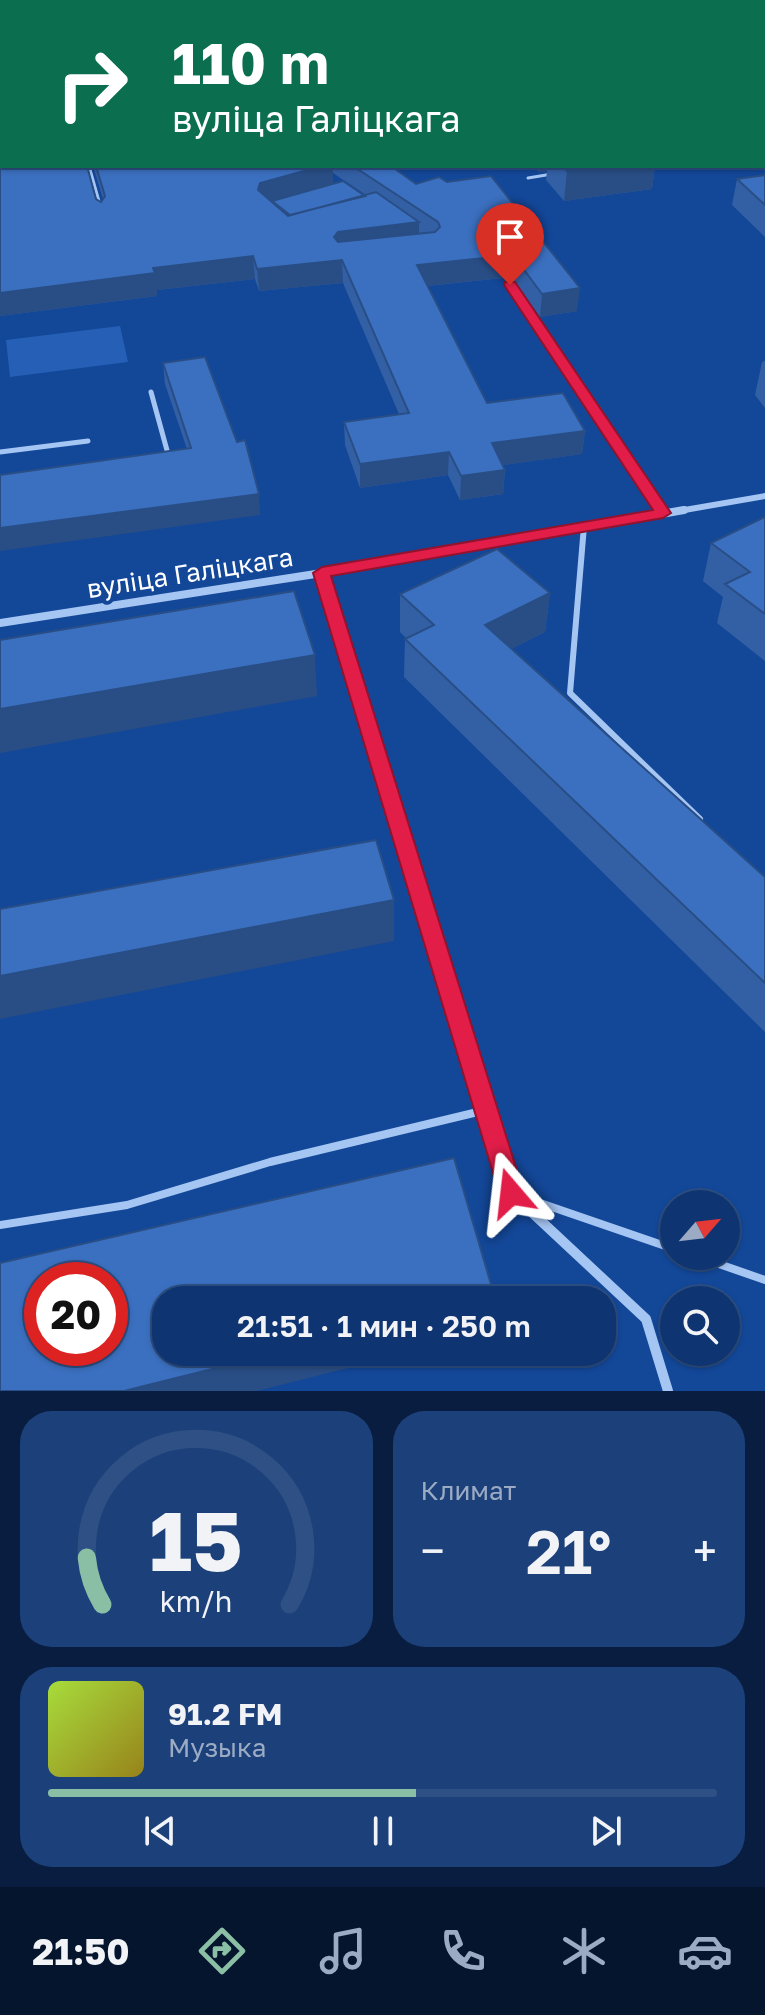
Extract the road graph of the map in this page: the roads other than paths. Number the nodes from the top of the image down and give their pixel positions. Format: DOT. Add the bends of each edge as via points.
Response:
graph roads {
  1 [pos="90,168"];
  2 [pos="559,173"];
  3 [pos="528,178"];
  4 [pos="104,219"];
  5 [pos="510,285"];
  6 [pos="151,392"];
  7 [pos="88,441"];
  8 [pos="0,452"];
  9 [pos="153,456"];
  10 [pos="765,496"];
  11 [pos="663,513"];
  12 [pos="584,526"];
  13 [pos="322,573"];
  14 [pos="0,623"];
  15 [pos="708,826"];
  16 [pos="486,1110"];
  17 [pos="511,1193"];
  18 [pos="0,1225"];
  19 [pos="660,1244"];
  20 [pos="736,1270"];
  21 [pos="765,1280"];
  22 [pos="668,1391"];
  1 -- 4 [label="lane"];
  2 -- 3 [label="lane"];
  5 -- 11 [label="lane"];
  6 -- 9 [label="lane" via="168,454"];
  7 -- 8 [label="lane"];
  10 -- 11 [label="street, вуліца Галіцкага"];
  11 -- 12 [label="street, вуліца Галіцкага"];
  12 -- 13 [label="street, вуліца Галіцкага"];
  12 -- 15 [label="lane" via="570,693"];
  13 -- 14 [label="street, вуліца Галіцкага"];
  13 -- 16 [label="lane"];
  16 -- 17 [label="lane"];
  16 -- 18 [label="lane" via="270,1162 127,1205"];
  17 -- 19 [label="lane"];
  17 -- 22 [label="street" via="646,1319"];
  20 -- 21 [label="lane"];
}
